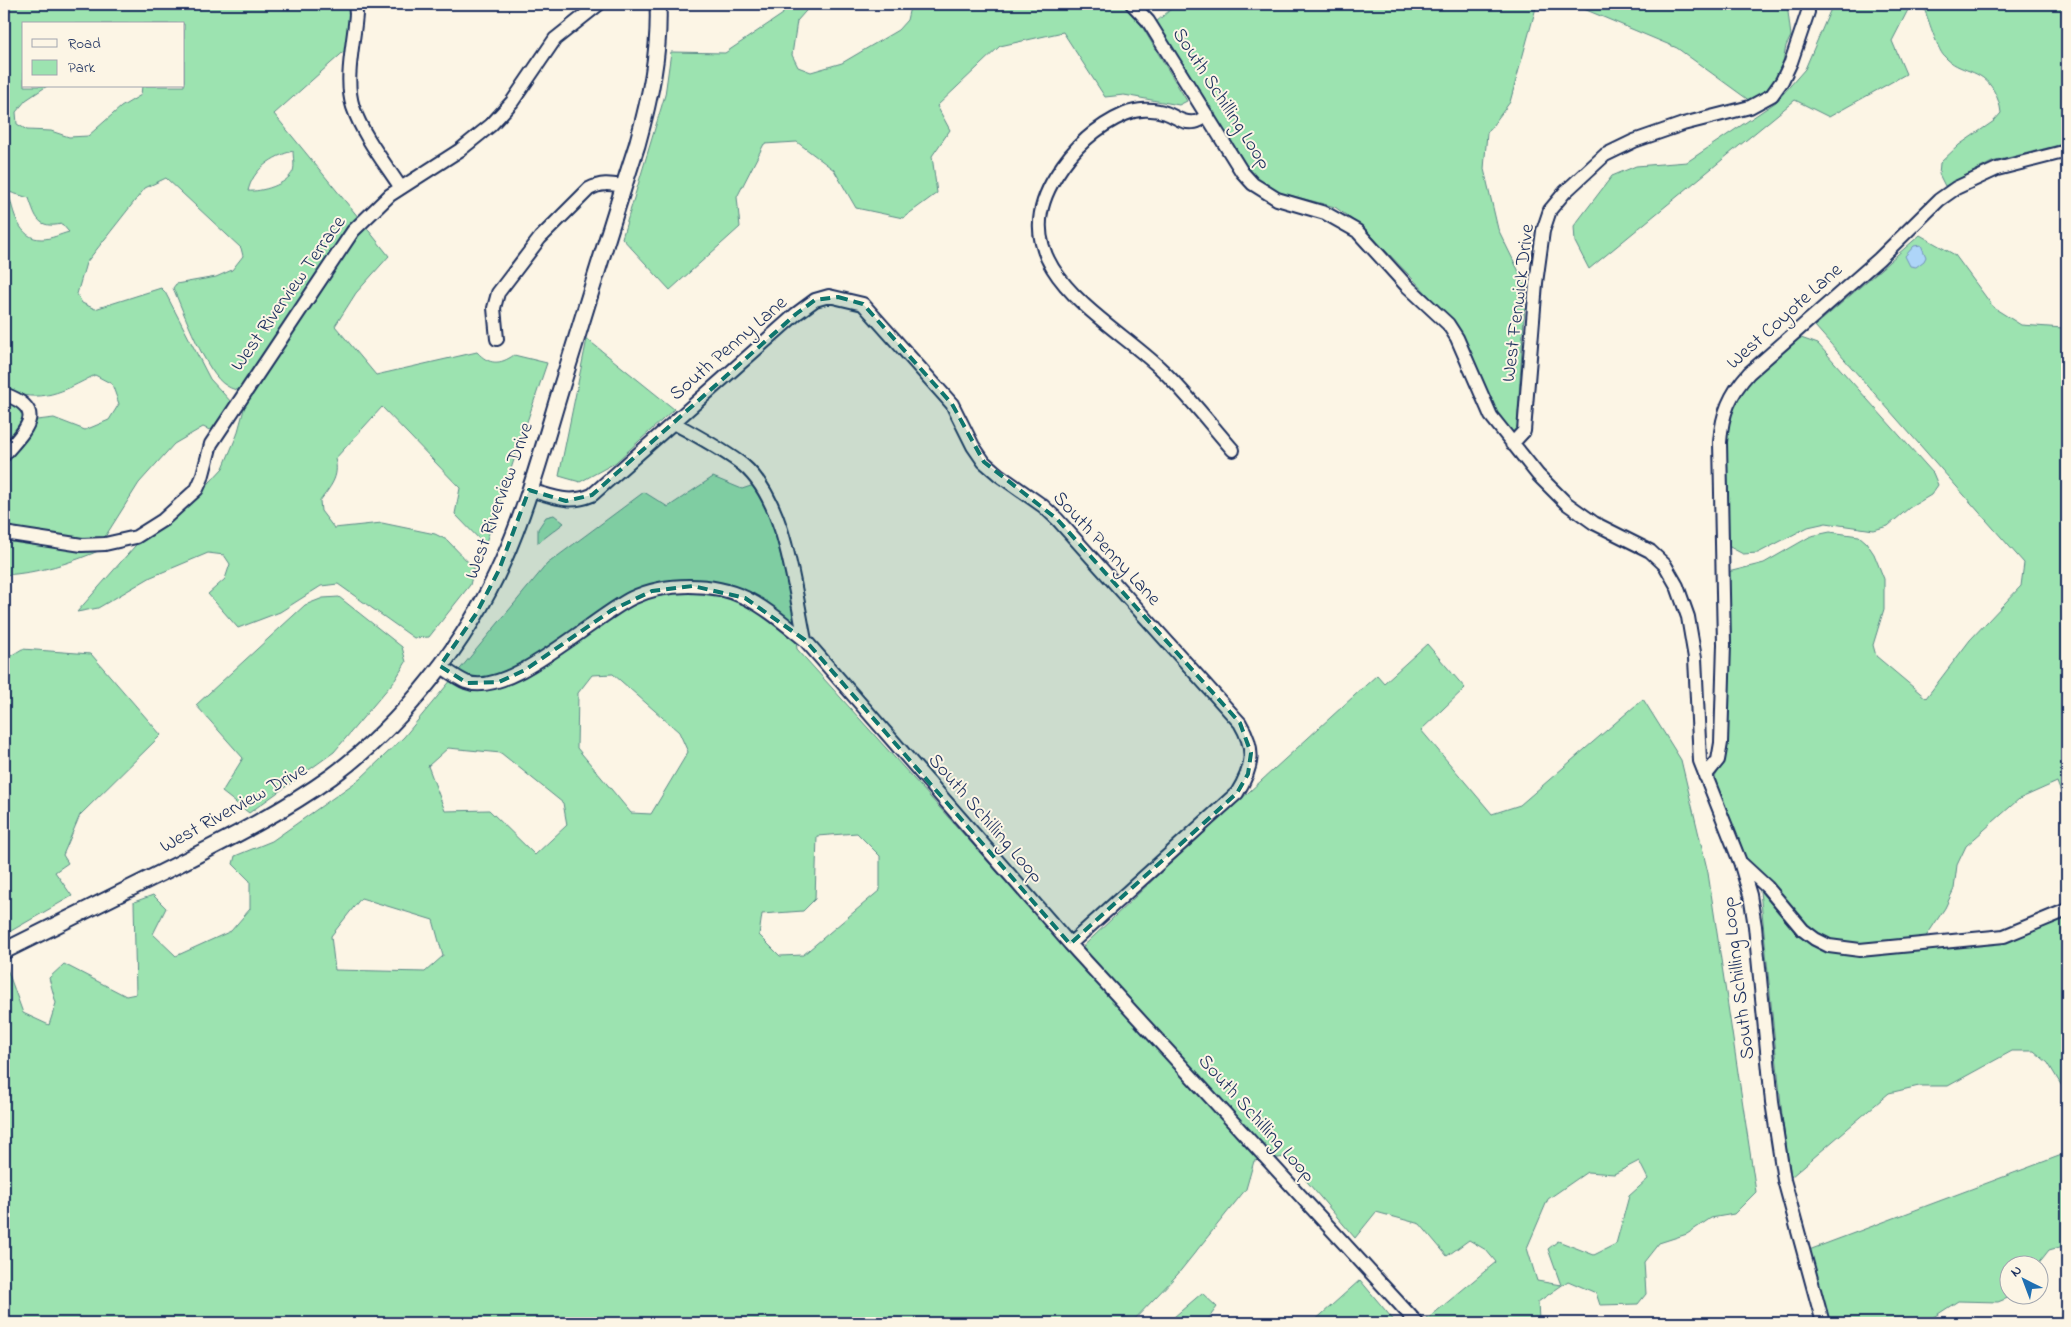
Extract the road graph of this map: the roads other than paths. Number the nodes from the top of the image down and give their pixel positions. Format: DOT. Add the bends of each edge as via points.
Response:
graph roads {
  1 [pos="355,4"];
  2 [pos="599,4"];
  3 [pos="658,4"];
  4 [pos="1132,4"];
  5 [pos="1808,12"];
  6 [pos="1208,116"];
  7 [pos="2067,151"];
  8 [pos="624,186"];
  9 [pos="401,188"];
  10 [pos="496,339"];
  11 [pos="4,394"];
  12 [pos="674,423"];
  13 [pos="1512,444"];
  14 [pos="1233,450"];
  15 [pos="4,456"];
  16 [pos="529,490"];
  17 [pos="4,533"];
  18 [pos="805,640"];
  19 [pos="440,666"];
  20 [pos="1704,776"];
  21 [pos="1740,862"];
  22 [pos="2067,910"];
  23 [pos="1070,944"];
  24 [pos="4,951"];
  25 [pos="1417,1323"];
  26 [pos="1823,1323"];
  1 -- 9 [label="street" via="350,82 353,106 364,130"];
  2 -- 9 [label="street, West Riverview Terrace" via="555,39 512,102 491,125 460,150"];
  3 -- 8 [label="street, West Riverview Drive" via="657,55 651,93"];
  4 -- 6 [label="street, South Schilling Loop" via="1148,21"];
  5 -- 13 [label="street, West Fenwick Drive" via="1788,69 1772,96 1750,107 1683,124 1634,141 1605,155 1550,210 1543,231 1536,283 1524,431"];
  6 -- 13 [label="street, South Schilling Loop" via="1242,172 1253,184 1277,199 1325,213 1357,231 1406,285 1448,324 1491,416"];
  6 -- 14 [label="street" via="1194,122 1183,122 1165,112 1150,109 1127,114 1103,126 1065,160 1044,202 1039,228 1043,252 1055,272 1088,309 1161,368"];
  7 -- 20 [label="street, West Coyote Lane" via="1998,168 1939,200 1734,389 1723,414 1720,442 1724,644 1721,743 1718,760"];
  8 -- 10 [label="street" via="596,184 540,238 498,293 494,308"];
  8 -- 16 [label="street, West Riverview Drive"];
  9 -- 17 [label="street, West Riverview Terrace" via="370,212 338,251 211,444 196,488 162,520 136,537 105,544 82,545"];
  11 -- 15 [label="street" via="28,406 31,416 28,425"];
  12 -- 16 [label="street, South Penny Lane" via="592,495 566,501"];
  12 -- 18 [label="street" via="743,466 758,481 778,523"];
  12 -- 23 [label="street, South Penny Lane" via="815,300 829,296 863,304 952,404 984,462 1057,519 1240,723 1248,738 1251,754 1248,774 1237,793"];
  13 -- 20 [label="street, South Schilling Loop" via="1566,503 1594,523 1650,551 1664,565 1677,586 1695,658 1697,745"];
  16 -- 19 [label="street, West Riverview Drive" via="499,570 476,614"];
  18 -- 19 [label="street, South Schilling Loop" via="771,612 746,598 711,588 674,587 632,598 525,670 499,682 467,682"];
  18 -- 23 [label="street, South Schilling Loop"];
  19 -- 24 [label="street, West Riverview Drive" via="363,751 295,802 246,830"];
  20 -- 21 [label="street, South Schilling Loop"];
  21 -- 22 [label="street" via="1767,887 1803,930 1829,946 1842,948 1860,950 2004,936"];
  21 -- 26 [label="street, South Schilling Loop" via="1755,926 1772,1102 1784,1180"];
  23 -- 25 [label="street, South Schilling Loop"];
}
